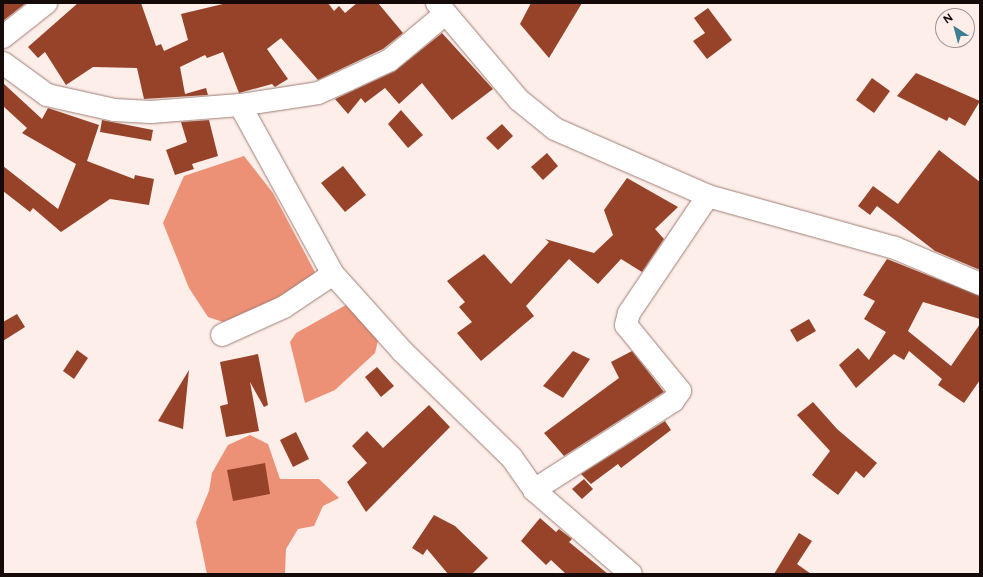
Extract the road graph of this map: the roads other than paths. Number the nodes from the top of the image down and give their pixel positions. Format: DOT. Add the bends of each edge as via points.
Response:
graph roads {
  1 [pos="46,3"];
  2 [pos="441,9"];
  3 [pos="3,37"];
  4 [pos="3,63"];
  5 [pos="240,105"];
  6 [pos="708,196"];
  7 [pos="333,274"];
  8 [pos="980,284"];
  9 [pos="222,336"];
  10 [pos="534,490"];
  11 [pos="631,574"];
  1 -- 3 [label="street"];
  2 -- 5 [label="street" via="390,60 318,93"];
  2 -- 6 [label="street" via="519,100 555,129"];
  4 -- 5 [label="street" via="47,95 114,110 151,112"];
  5 -- 7 [label="street"];
  6 -- 8 [label="street" via="894,248"];
  6 -- 10 [label="street" via="629,313 626,325 680,391 673,401"];
  7 -- 9 [label="street" via="284,307"];
  7 -- 10 [label="street" via="402,351 512,458"];
  10 -- 11 [label="street"];
}
